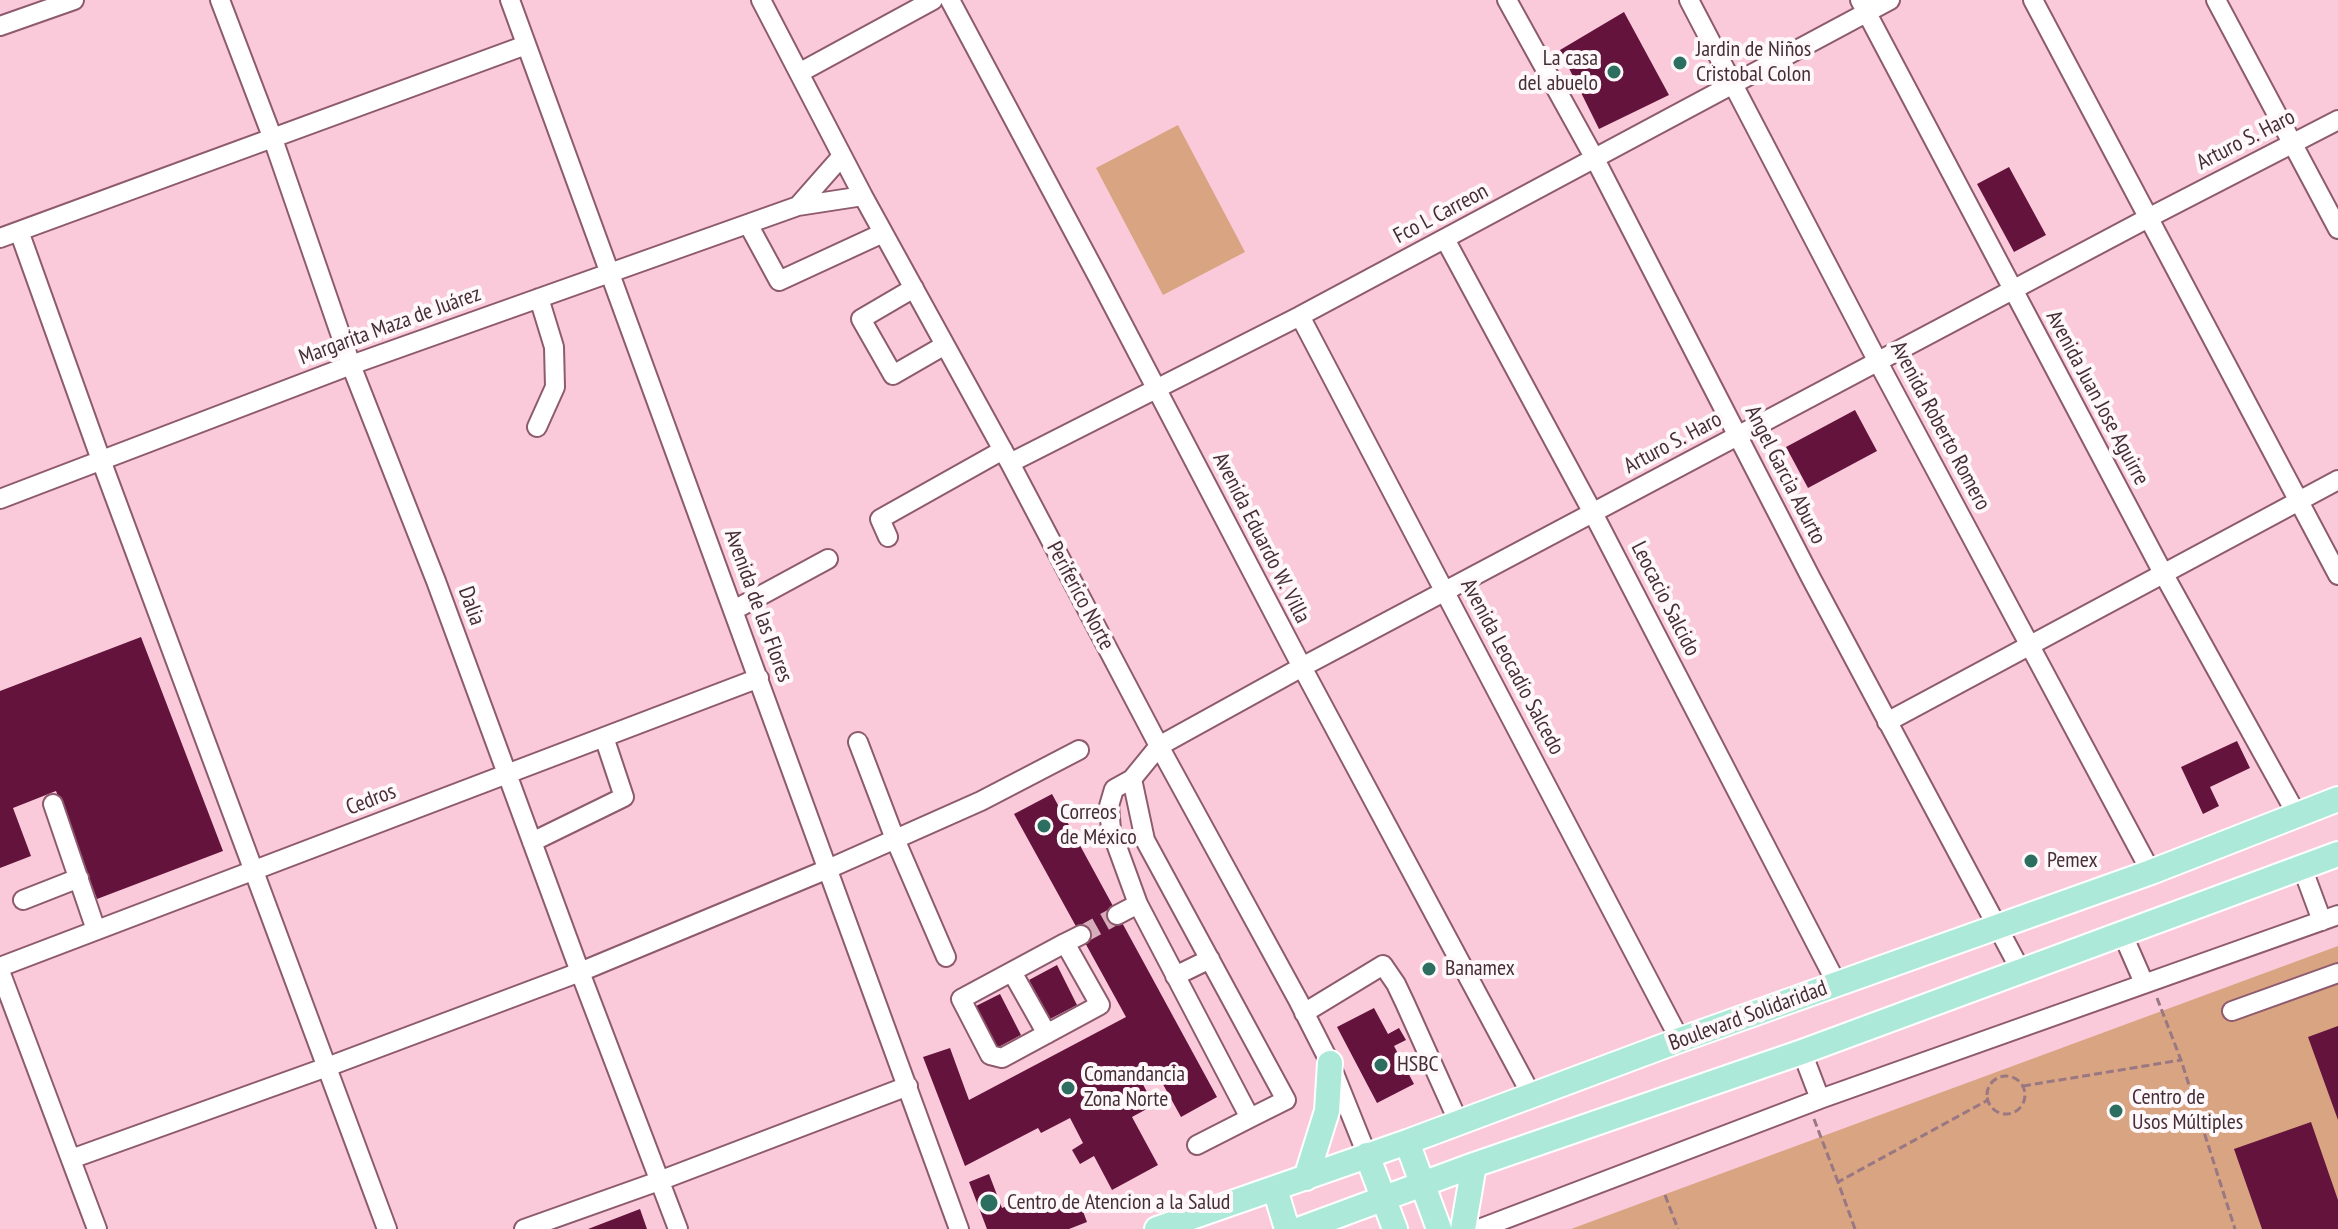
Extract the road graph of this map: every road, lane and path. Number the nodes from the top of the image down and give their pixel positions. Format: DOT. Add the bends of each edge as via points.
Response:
graph roads {
  1 [pos="74,0"];
  2 [pos="220,0"];
  3 [pos="510,0"];
  4 [pos="761,0"];
  5 [pos="933,0"];
  6 [pos="950,0"];
  7 [pos="1507,0"];
  8 [pos="1689,0"];
  9 [pos="1890,0"];
  10 [pos="2033,0"];
  11 [pos="2216,0"];
  12 [pos="45,4"];
  13 [pos="1863,6"];
  14 [pos="0,26"];
  15 [pos="526,45"];
  16 [pos="799,73"];
  17 [pos="1734,85"];
  18 [pos="2338,120"];
  19 [pos="273,139"];
  20 [pos="2292,143"];
  21 [pos="842,156"];
  22 [pos="1595,159"];
  23 [pos="863,196"];
  24 [pos="798,206"];
  25 [pos="2150,217"];
  26 [pos="748,224"];
  27 [pos="2338,229"];
  28 [pos="19,231"];
  29 [pos="883,233"];
  30 [pos="0,238"];
  31 [pos="1445,239"];
  32 [pos="609,273"];
  33 [pos="914,288"];
  34 [pos="2013,290"];
  35 [pos="539,298"];
  36 [pos="1300,316"];
  37 [pos="945,345"];
  38 [pos="1878,362"];
  39 [pos="351,365"];
  40 [pos="1157,389"];
  41 [pos="537,427"];
  42 [pos="1738,436"];
  43 [pos="1006,456"];
  44 [pos="101,460"];
  45 [pos="2338,480"];
  46 [pos="0,499"];
  47 [pos="2299,501"];
  48 [pos="1593,513"];
  49 [pos="888,537"];
  50 [pos="828,559"];
  51 [pos="2163,573"];
  52 [pos="2338,575"];
  53 [pos="1445,591"];
  54 [pos="734,610"];
  55 [pos="2029,646"];
  56 [pos="1302,667"];
  57 [pos="759,678"];
  58 [pos="1887,722"];
  59 [pos="604,737"];
  60 [pos="858,742"];
  61 [pos="1159,746"];
  62 [pos="1079,750"];
  63 [pos="506,773"];
  64 [pos="1132,779"];
  65 [pos="2338,799"];
  66 [pos="53,804"];
  67 [pos="2297,815"];
  68 [pos="895,839"];
  69 [pos="532,842"];
  70 [pos="2338,854"];
  71 [pos="2302,867"];
  72 [pos="828,869"];
  73 [pos="254,871"];
  74 [pos="2151,872"];
  75 [pos="79,878"];
  76 [pos="23,900"];
  77 [pos="1138,904"];
  78 [pos="1117,915"];
  79 [pos="2330,918"];
  80 [pos="1998,927"];
  81 [pos="96,930"];
  82 [pos="2123,935"];
  83 [pos="946,957"];
  84 [pos="1210,959"];
  85 [pos="0,969"];
  86 [pos="2021,971"];
  87 [pos="580,972"];
  88 [pos="1012,972"];
  89 [pos="2338,973"];
  90 [pos="1175,976"];
  91 [pos="2147,982"];
  92 [pos="1837,984"];
  93 [pos="2232,1011"];
  94 [pos="1304,1013"];
  95 [pos="1047,1034"];
  96 [pos="1680,1040"];
  97 [pos="1802,1052"];
  98 [pos="2181,1060"];
  99 [pos="1330,1063"];
  100 [pos="327,1067"];
  101 [pos="908,1086"];
  102 [pos="2023,1086"];
  103 [pos="1532,1096"];
  104 [pos="1988,1100"];
  105 [pos="1814,1101"];
  106 [pos="1250,1118"];
  107 [pos="1459,1123"];
  108 [pos="1407,1142"];
  109 [pos="1197,1145"];
  110 [pos="1367,1155"];
  111 [pos="71,1159"];
  112 [pos="1474,1165"];
  113 [pos="1306,1178"];
  114 [pos="659,1181"];
  115 [pos="1838,1182"];
  116 [pos="1422,1185"];
  117 [pos="1275,1189"];
  118 [pos="1665,1195"];
  119 [pos="1383,1199"];
  120 [pos="97,1229"];
  121 [pos="387,1229"];
  122 [pos="524,1229"];
  123 [pos="678,1229"];
  124 [pos="959,1229"];
  125 [pos="1157,1229"];
  126 [pos="1287,1229"];
  127 [pos="1301,1229"];
  128 [pos="1395,1229"];
  129 [pos="1439,1229"];
  130 [pos="1463,1229"];
  131 [pos="1479,1229"];
  132 [pos="1678,1229"];
  133 [pos="1855,1229"];
  134 [pos="2235,1229"];
  1 -- 12 [label="street"];
  2 -- 19 [label="street, Dalia"];
  3 -- 15 [label="street, Avenida de las Flores"];
  4 -- 16 [label="street, Periferico Norte"];
  5 -- 16 [label="street"];
  6 -- 40 [label="street, Avenida Eduardo W. Villa"];
  7 -- 22 [label="street, Angel Garcia Aburto"];
  8 -- 17 [label="street, Avenida Roberto Romero"];
  9 -- 13 [label="street, Fco L Carreon"];
  10 -- 25 [label="street"];
  11 -- 20 [label="street"];
  12 -- 14 [label="street"];
  13 -- 17 [label="street, Fco L Carreon"];
  13 -- 34 [label="street, Avenida Juan Jose Aguirre"];
  15 -- 19 [label="street"];
  15 -- 32 [label="street, Avenida de las Flores"];
  16 -- 21 [label="street, Periferico Norte"];
  17 -- 22 [label="street, Fco L Carreon"];
  17 -- 38 [label="street, Avenida Roberto Romero"];
  18 -- 20 [label="street, Arturo S. Haro"];
  19 -- 28 [label="street"];
  19 -- 39 [label="street, Dalia"];
  20 -- 25 [label="street, Arturo S. Haro"];
  20 -- 27 [label="street"];
  21 -- 23 [label="street, Periferico Norte"];
  21 -- 24 [label="street, Margarita Maza de Juárez"];
  22 -- 31 [label="street, Fco L Carreon"];
  22 -- 42 [label="street, Angel Garcia Aburto"];
  23 -- 24 [label="street, Margarita Maza de Juárez"];
  23 -- 29 [label="street, Periferico Norte"];
  24 -- 26 [label="street, Margarita Maza de Juárez"];
  25 -- 34 [label="street, Arturo S. Haro"];
  25 -- 47 [label="street"];
  26 -- 29 [label="street" via="779,281"];
  26 -- 32 [label="street, Margarita Maza de Juárez"];
  28 -- 30 [label="street"];
  28 -- 44 [label="street"];
  29 -- 33 [label="street, Periferico Norte"];
  31 -- 36 [label="street, Fco L Carreon"];
  31 -- 48 [label="street, Leocacio Salcido"];
  32 -- 35 [label="street, Margarita Maza de Juárez"];
  32 -- 54 [label="street, Avenida de las Flores"];
  33 -- 37 [label="street, Periferico Norte"];
  33 -- 37 [label="street" via="861,319 893,375"];
  34 -- 38 [label="street, Arturo S. Haro"];
  34 -- 51 [label="street, Avenida Juan Jose Aguirre"];
  35 -- 39 [label="street, Margarita Maza de Juárez"];
  35 -- 41 [label="street" via="554,347 555,387"];
  36 -- 40 [label="street, Fco L Carreon"];
  36 -- 53 [label="street, Avenida Leocadio Salcedo"];
  37 -- 43 [label="street, Periferico Norte"];
  38 -- 42 [label="street, Arturo S. Haro"];
  38 -- 55 [label="street, Avenida Roberto Romero"];
  39 -- 44 [label="street, Margarita Maza de Juárez"];
  39 -- 63 [label="street, Dalia"];
  40 -- 43 [label="street, Fco L Carreon"];
  40 -- 56 [label="street, Avenida Eduardo W. Villa"];
  42 -- 48 [label="street, Arturo S. Haro"];
  42 -- 58 [label="street, Angel Garcia Aburto"];
  43 -- 49 [label="street, Fco L Carreon" via="880,519"];
  43 -- 61 [label="street, Periferico Norte"];
  44 -- 46 [label="street, Margarita Maza de Juárez"];
  44 -- 73 [label="street"];
  45 -- 47 [label="street"];
  47 -- 51 [label="street"];
  47 -- 52 [label="street"];
  48 -- 53 [label="street, Arturo S. Haro"];
  48 -- 92 [label="street, Leocacio Salcido"];
  50 -- 54 [label="street"];
  51 -- 55 [label="street"];
  51 -- 67 [label="street, Avenida Juan Jose Aguirre"];
  53 -- 56 [label="street, Arturo S. Haro"];
  53 -- 96 [label="street, Avenida Leocadio Salcedo"];
  54 -- 57 [label="street, Avenida de las Flores"];
  55 -- 58 [label="street"];
  55 -- 74 [label="street, Avenida Roberto Romero"];
  56 -- 61 [label="street, Arturo S. Haro"];
  56 -- 103 [label="street, Avenida Eduardo W. Villa"];
  57 -- 59 [label="street, Cedros"];
  57 -- 72 [label="street, Avenida de las Flores"];
  58 -- 80 [label="street, Angel Garcia Aburto"];
  59 -- 63 [label="street, Cedros"];
  59 -- 69 [label="street" via="624,797"];
  60 -- 68 [label="street"];
  61 -- 64 [label="street"];
  61 -- 94 [label="street, Periferico Norte"];
  62 -- 68 [label="street"];
  63 -- 69 [label="street, Dalia"];
  63 -- 73 [label="street, Cedros"];
  64 -- 77 [label="street" via="1114,789 1109,806 1111,830"];
  64 -- 84 [label="street" via="1145,840"];
  65 -- 67 [label="main road, Boulevard Solidaridad"];
  66 -- 75 [label="street"];
  67 -- 74 [label="main road, Boulevard Solidaridad"];
  68 -- 72 [label="street"];
  68 -- 83 [label="street"];
  69 -- 87 [label="street, Dalia"];
  70 -- 71 [label="main road"];
  71 -- 79 [label="street"];
  71 -- 82 [label="main road"];
  72 -- 87 [label="street"];
  72 -- 101 [label="street, Avenida de las Flores"];
  73 -- 81 [label="street, Cedros"];
  73 -- 100 [label="street"];
  74 -- 80 [label="main road, Boulevard Solidaridad"];
  75 -- 76 [label="street"];
  75 -- 81 [label="street"];
  77 -- 78 [label="street"];
  77 -- 90 [label="street"];
  79 -- 91 [label="street"];
  80 -- 86 [label="street, Angel Garcia Aburto"];
  80 -- 92 [label="main road, Boulevard Solidaridad"];
  81 -- 85 [label="street, Cedros"];
  82 -- 86 [label="main road"];
  82 -- 91 [label="street"];
  84 -- 90 [label="street"];
  84 -- 106 [label="street" via="1286,1100"];
  85 -- 111 [label="street"];
  86 -- 97 [label="main road"];
  87 -- 100 [label="street"];
  87 -- 114 [label="street, Dalia"];
  88 -- 95 [label="street"];
  88 -- 95 [label="street" via="961,999 990,1055 1002,1058"];
  88 -- 95 [label="street" via="1073,939 1100,1005"];
  89 -- 93 [label="street"];
  90 -- 106 [label="street"];
  91 -- 98 [label="path"];
  91 -- 105 [label="street"];
  92 -- 96 [label="main road, Boulevard Solidaridad"];
  94 -- 99 [label="street, Periferico Norte"];
  94 -- 107 [label="street" via="1383,965"];
  96 -- 103 [label="main road, Boulevard Solidaridad"];
  97 -- 105 [label="street"];
  97 -- 112 [label="main road"];
  98 -- 102 [label="path"];
  98 -- 134 [label="path"];
  99 -- 110 [label="street, Periferico Norte"];
  99 -- 113 [label="main road" via="1327,1111"];
  100 -- 111 [label="street"];
  100 -- 121 [label="street"];
  101 -- 114 [label="street"];
  101 -- 124 [label="street, Avenida de las Flores"];
  102 -- 104 [label="path" via="2008,1076 1996,1079"];
  102 -- 104 [label="path" via="2022,1104 2013,1112 2001,1113"];
  103 -- 107 [label="main road, Boulevard Solidaridad"];
  104 -- 115 [label="path"];
  105 -- 115 [label="path"];
  105 -- 131 [label="street"];
  106 -- 109 [label="street"];
  107 -- 108 [label="main road, Boulevard Solidaridad"];
  108 -- 110 [label="main road, Boulevard Solidaridad"];
  108 -- 116 [label="main road"];
  110 -- 113 [label="main road, Boulevard Solidaridad"];
  110 -- 119 [label="main road, Periferico Norte"];
  111 -- 120 [label="street"];
  112 -- 116 [label="main road"];
  112 -- 130 [label="main road"];
  113 -- 117 [label="main road, Boulevard Solidaridad"];
  114 -- 122 [label="street"];
  114 -- 123 [label="street, Dalia"];
  115 -- 133 [label="path"];
  116 -- 119 [label="main road"];
  116 -- 129 [label="main road"];
  117 -- 125 [label="main road, Boulevard Solidaridad"];
  117 -- 126 [label="main road"];
  118 -- 132 [label="path"];
  119 -- 127 [label="main road"];
  119 -- 128 [label="main road, Periferico Norte"];
}
